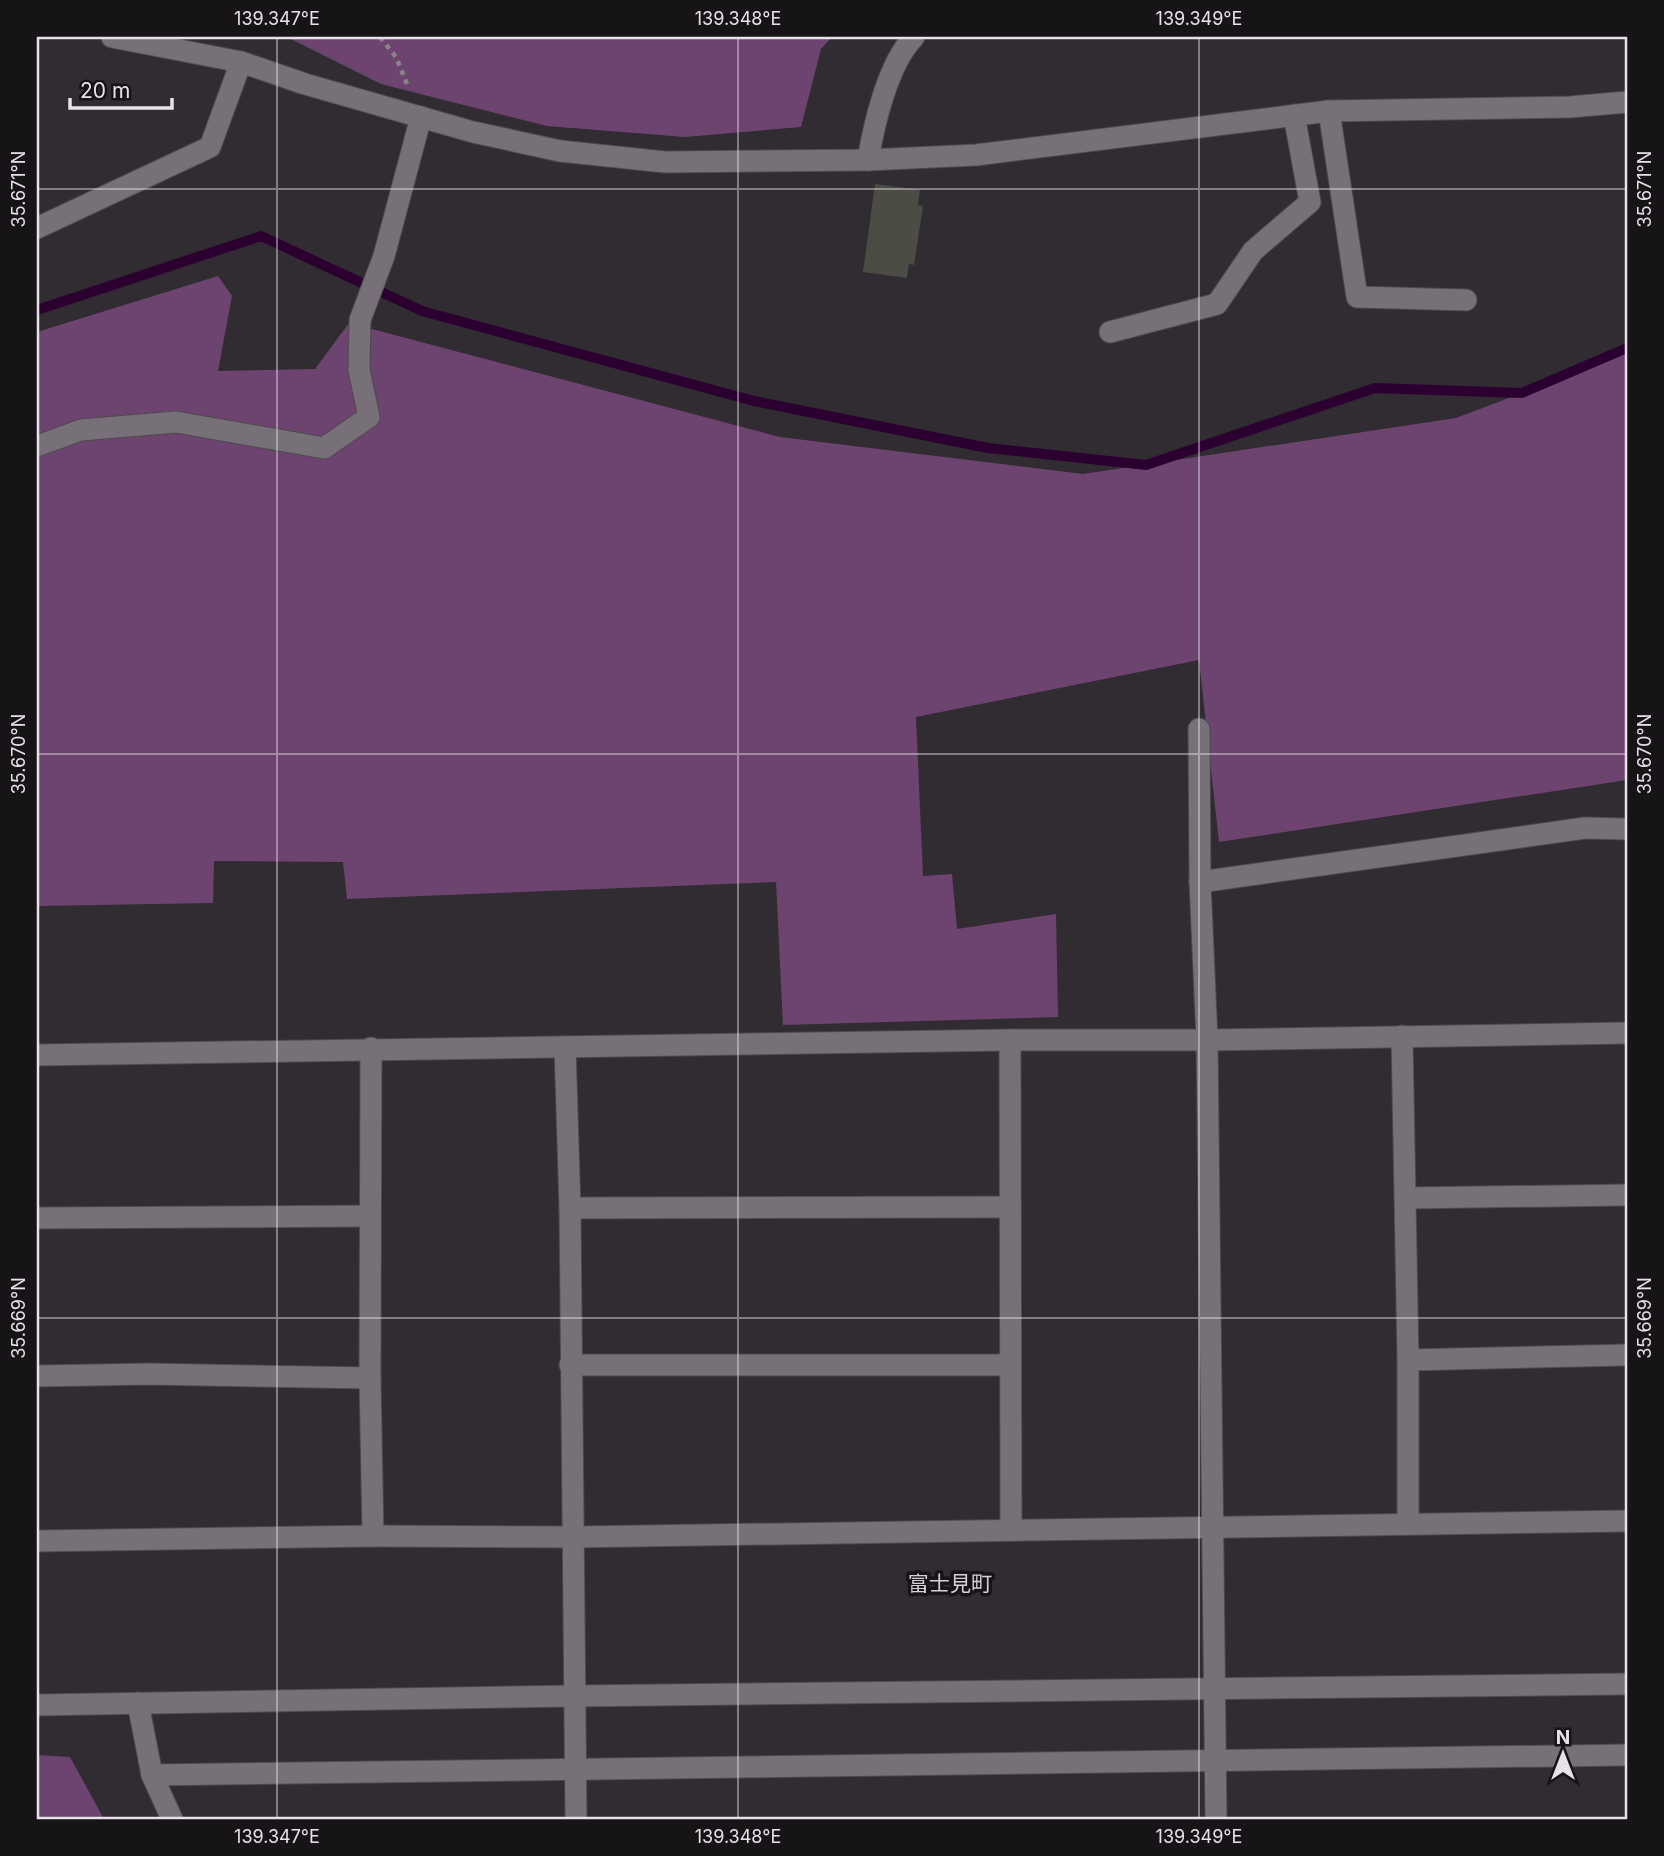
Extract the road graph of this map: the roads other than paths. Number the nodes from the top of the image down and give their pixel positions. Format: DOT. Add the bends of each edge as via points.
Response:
graph roads {
  1 [pos="111,37"];
  2 [pos="914,37"];
  3 [pos="242,62"];
  4 [pos="1627,102"];
  5 [pos="1329,111"];
  6 [pos="1294,115"];
  7 [pos="421,117"];
  8 [pos="868,160"];
  9 [pos="37,228"];
  10 [pos="1466,300"];
  11 [pos="1110,332"];
  12 [pos="37,446"];
  13 [pos="1199,729"];
  14 [pos="1627,829"];
  15 [pos="1200,882"];
  16 [pos="1627,1033"];
  17 [pos="1402,1036"];
  18 [pos="1010,1040"];
  19 [pos="1207,1040"];
  20 [pos="565,1047"];
  21 [pos="371,1048"];
  22 [pos="37,1055"];
  23 [pos="1627,1195"];
  24 [pos="1406,1198"];
  25 [pos="1010,1207"];
  26 [pos="570,1208"];
  27 [pos="370,1216"];
  28 [pos="37,1218"];
  29 [pos="1627,1355"];
  30 [pos="1408,1360"];
  31 [pos="570,1365"];
  32 [pos="1010,1365"];
  33 [pos="37,1376"];
  34 [pos="370,1378"];
  35 [pos="1627,1521"];
  36 [pos="1408,1524"];
  37 [pos="1211,1527"];
  38 [pos="1011,1529"];
  39 [pos="373,1536"];
  40 [pos="573,1537"];
  41 [pos="37,1541"];
  42 [pos="1627,1684"];
  43 [pos="1215,1688"];
  44 [pos="574,1696"];
  45 [pos="138,1703"];
  46 [pos="37,1705"];
  47 [pos="1627,1755"];
  48 [pos="1216,1762"];
  49 [pos="577,1769"];
  50 [pos="152,1775"];
  51 [pos="173,1819"];
  52 [pos="576,1819"];
  53 [pos="1216,1819"];
  1 -- 3 [label="street"];
  2 -- 8 [label="street" via="905,45 880,102"];
  3 -- 7 [label="street"];
  3 -- 9 [label="street" via="210,147"];
  4 -- 5 [label="street"];
  5 -- 6 [label="street"];
  5 -- 10 [label="street" via="1357,297"];
  6 -- 8 [label="street" via="976,155"];
  6 -- 11 [label="street" via="1310,202 1253,251 1217,304"];
  7 -- 8 [label="street" via="560,151 665,162"];
  7 -- 12 [label="street" via="380,267 360,320 359,370 369,417 324,448 176,422 81,430"];
  13 -- 15 [label="street"];
  14 -- 15 [label="street" via="1585,828"];
  15 -- 19 [label="street"];
  16 -- 17 [label="street"];
  17 -- 19 [label="street"];
  17 -- 24 [label="street"];
  18 -- 19 [label="street"];
  18 -- 20 [label="street"];
  18 -- 25 [label="street"];
  19 -- 37 [label="street"];
  20 -- 21 [label="street"];
  20 -- 26 [label="street"];
  21 -- 22 [label="street"];
  21 -- 27 [label="street"];
  23 -- 24 [label="street"];
  24 -- 30 [label="street"];
  25 -- 26 [label="street"];
  25 -- 32 [label="street"];
  26 -- 31 [label="street"];
  27 -- 28 [label="street"];
  27 -- 34 [label="street"];
  29 -- 30 [label="street"];
  30 -- 36 [label="street"];
  31 -- 32 [label="street"];
  31 -- 40 [label="street"];
  32 -- 38 [label="street"];
  33 -- 34 [label="street"];
  34 -- 39 [label="street"];
  35 -- 36 [label="street"];
  36 -- 37 [label="street"];
  37 -- 38 [label="street"];
  37 -- 43 [label="street"];
  38 -- 40 [label="street"];
  39 -- 40 [label="street"];
  39 -- 41 [label="street"];
  40 -- 44 [label="street"];
  42 -- 43 [label="street"];
  43 -- 44 [label="street"];
  43 -- 48 [label="street"];
  44 -- 45 [label="street"];
  44 -- 49 [label="street"];
  45 -- 46 [label="street"];
  45 -- 50 [label="street"];
  47 -- 48 [label="street"];
  48 -- 49 [label="street"];
  48 -- 53 [label="street"];
  49 -- 50 [label="street"];
  49 -- 52 [label="street"];
  50 -- 51 [label="street"];
}
